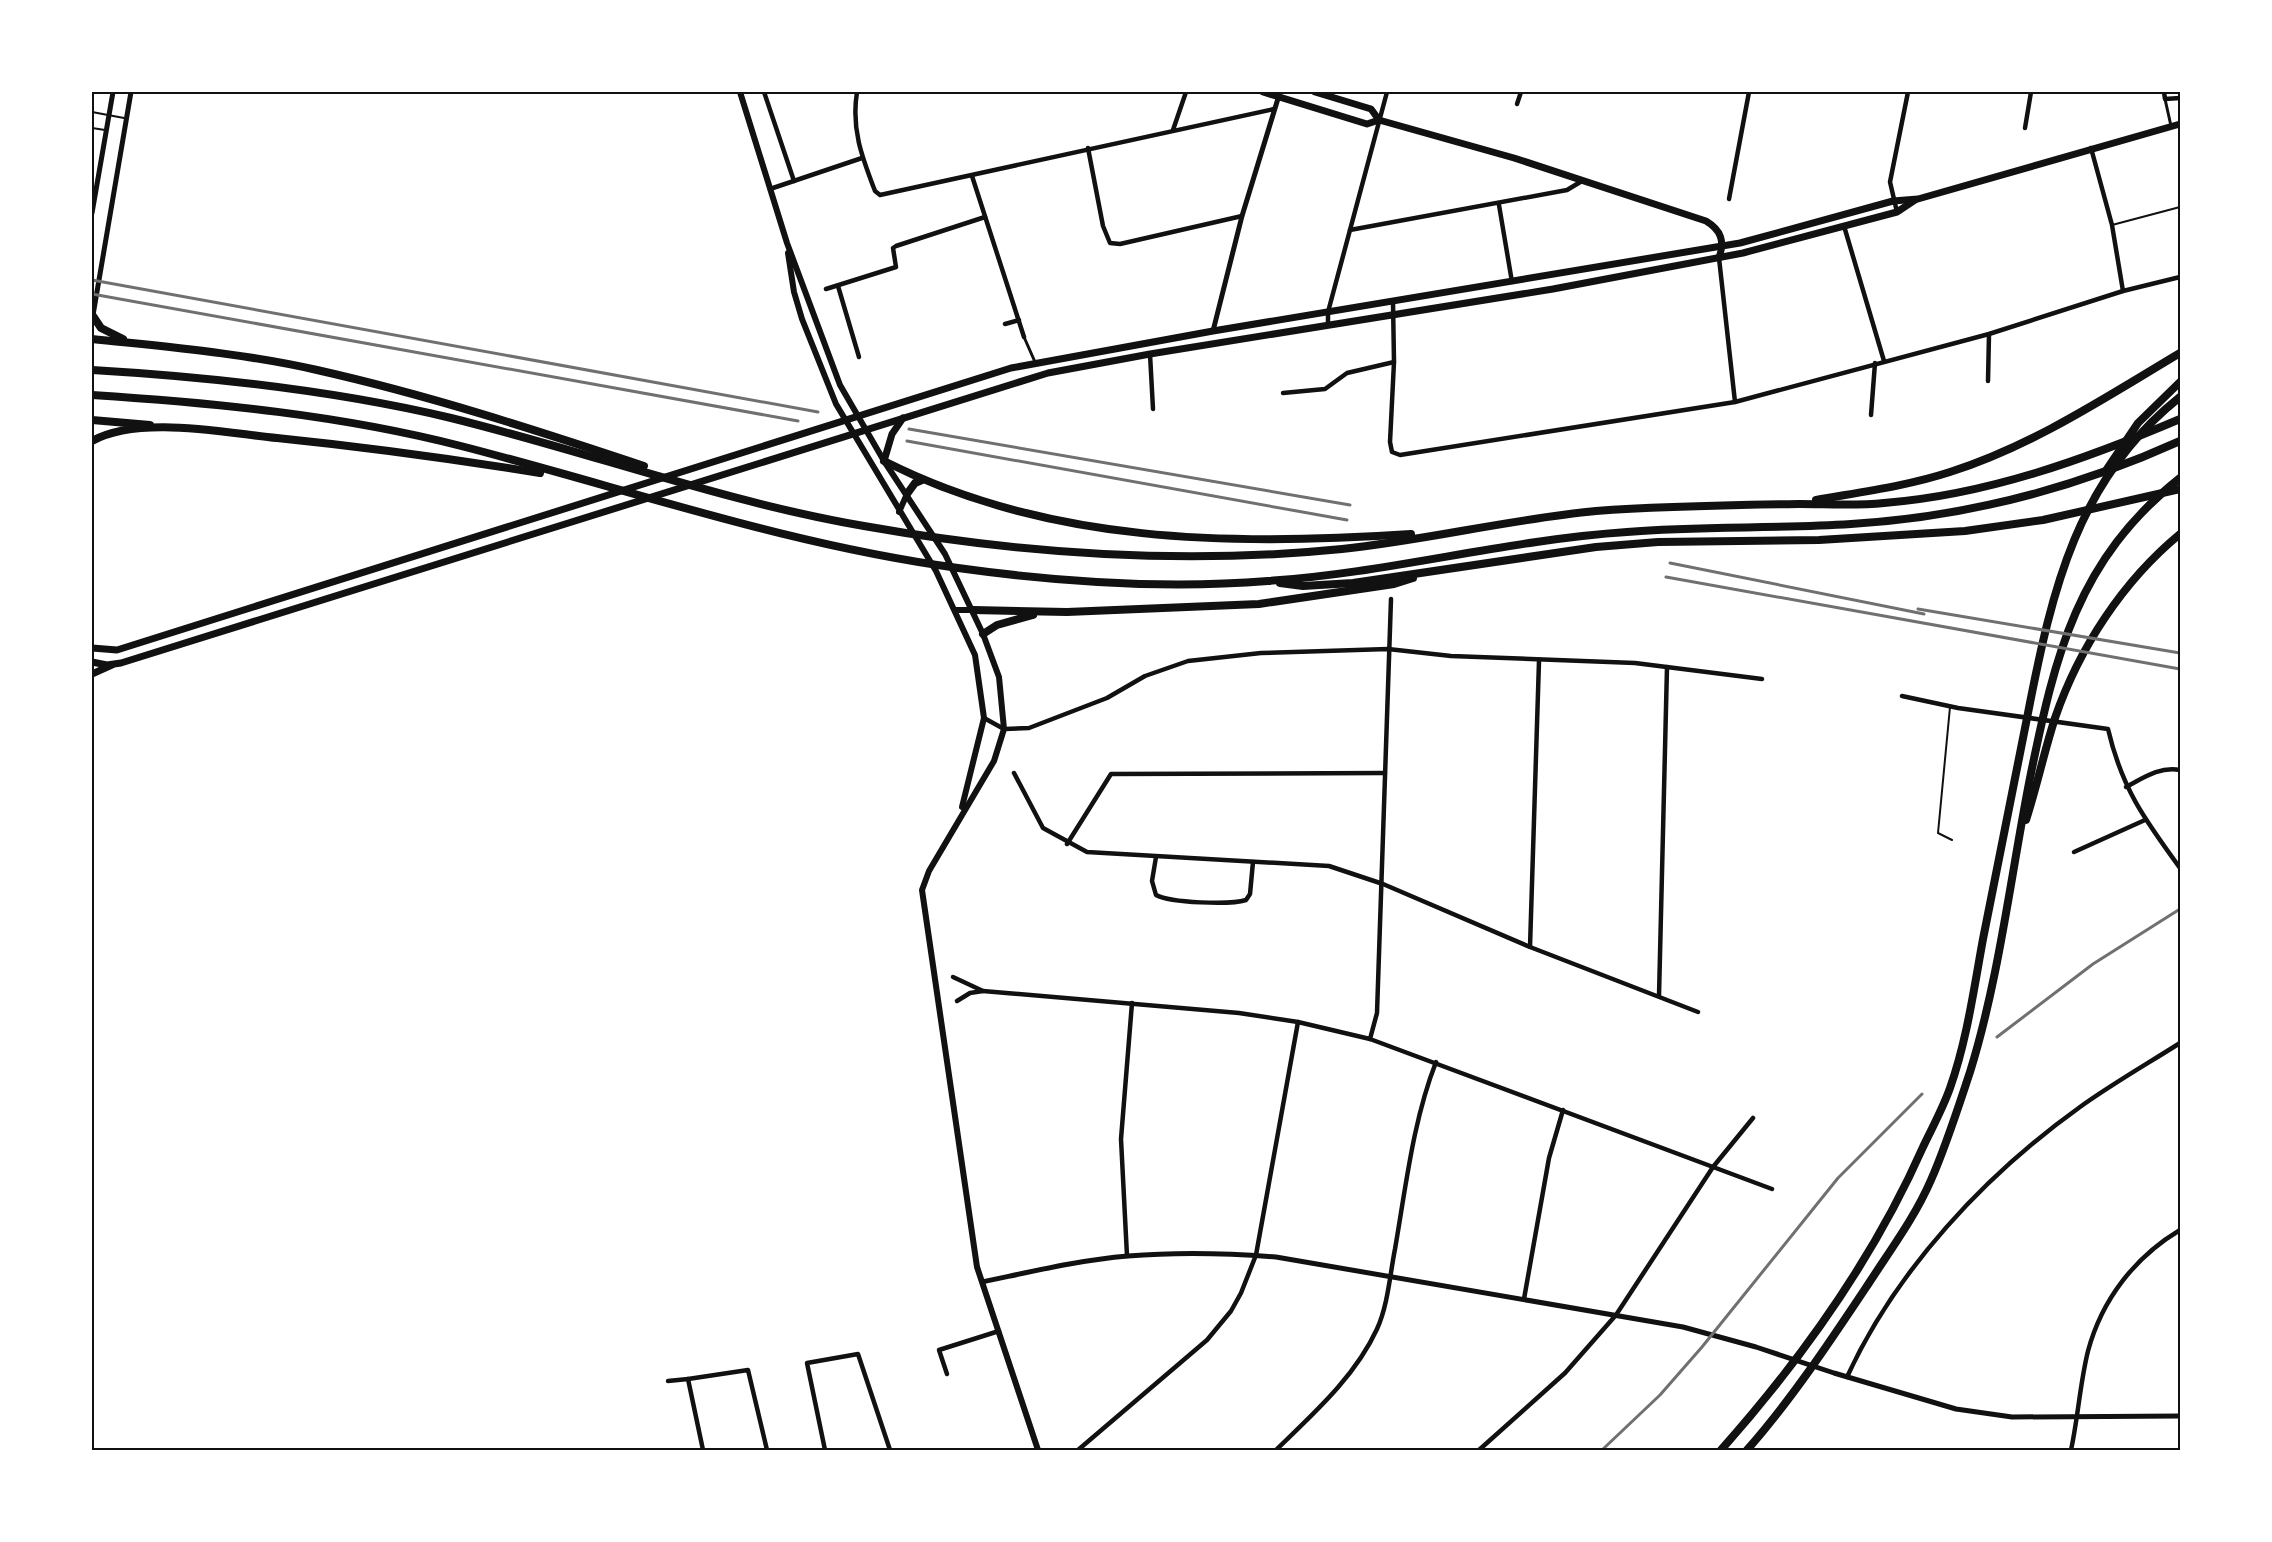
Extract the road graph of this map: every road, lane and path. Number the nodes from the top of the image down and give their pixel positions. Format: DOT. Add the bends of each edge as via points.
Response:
graph roads {
  1 [pos="113,92"];
  2 [pos="130,92"];
  3 [pos="740,92"];
  4 [pos="764,92"];
  5 [pos="857,92"];
  6 [pos="1186,92"];
  7 [pos="1263,92"];
  8 [pos="1315,92"];
  9 [pos="1387,92"];
  10 [pos="1521,92"];
  11 [pos="1749,92"];
  12 [pos="1908,92"];
  13 [pos="2031,92"];
  14 [pos="2164,92"];
  15 [pos="1279,95"];
  16 [pos="2181,98"];
  17 [pos="2165,99"];
  18 [pos="1518,104"];
  19 [pos="1274,109"];
  20 [pos="92,112"];
  21 [pos="108,115"];
  22 [pos="126,118"];
  23 [pos="1379,120"];
  24 [pos="2181,124"];
  25 [pos="2171,126"];
  26 [pos="92,128"];
  27 [pos="2025,128"];
  28 [pos="105,130"];
  29 [pos="1173,130"];
  30 [pos="2091,147"];
  31 [pos="1088,148"];
  32 [pos="862,158"];
  33 [pos="972,176"];
  34 [pos="794,181"];
  35 [pos="1582,181"];
  36 [pos="770,189"];
  37 [pos="1729,199"];
  38 [pos="1918,199"];
  39 [pos="1893,201"];
  40 [pos="1499,204"];
  41 [pos="2181,207"];
  42 [pos="1897,212"];
  43 [pos="92,213"];
  44 [pos="1242,216"];
  45 [pos="985,217"];
  46 [pos="2112,225"];
  47 [pos="1844,226"];
  48 [pos="1350,230"];
  49 [pos="787,243"];
  50 [pos="1723,246"];
  51 [pos="1719,258"];
  52 [pos="2181,277"];
  53 [pos="1512,283"];
  54 [pos="838,286"];
  55 [pos="826,289"];
  56 [pos="2123,291"];
  57 [pos="1393,302"];
  58 [pos="1328,312"];
  59 [pos="1394,314"];
  60 [pos="92,318"];
  61 [pos="1019,320"];
  62 [pos="1005,324"];
  63 [pos="1328,325"];
  64 [pos="1213,331"];
  65 [pos="1989,333"];
  66 [pos="1024,337"];
  67 [pos="92,339"];
  68 [pos="147,345"];
  69 [pos="2181,353"];
  70 [pos="1150,354"];
  71 [pos="859,357"];
  72 [pos="1884,361"];
  73 [pos="1035,362"];
  74 [pos="1394,362"];
  75 [pos="1875,363"];
  76 [pos="92,370"];
  77 [pos="1988,381"];
  78 [pos="2181,382"];
  79 [pos="1283,393"];
  80 [pos="92,395"];
  81 [pos="2181,396"];
  82 [pos="1735,402"];
  83 [pos="1153,409"];
  84 [pos="858,415"];
  85 [pos="1871,415"];
  86 [pos="903,418"];
  87 [pos="844,419"];
  88 [pos="2181,419"];
  89 [pos="92,420"];
  90 [pos="182,429"];
  91 [pos="866,429"];
  92 [pos="852,433"];
  93 [pos="92,441"];
  94 [pos="2181,441"];
  95 [pos="885,461"];
  96 [pos="574,478"];
  97 [pos="2181,478"];
  98 [pos="922,480"];
  99 [pos="2181,489"];
  100 [pos="907,494"];
  101 [pos="741,498"];
  102 [pos="1797,504"];
  103 [pos="2090,506"];
  104 [pos="899,512"];
  105 [pos="1461,531"];
  106 [pos="2181,534"];
  107 [pos="1434,572"];
  108 [pos="1270,581"];
  109 [pos="1390,600"];
  110 [pos="955,610"];
  111 [pos="973,610"];
  112 [pos="1046,612"];
  113 [pos="983,633"];
  114 [pos="92,648"];
  115 [pos="1388,649"];
  116 [pos="1539,661"];
  117 [pos="92,662"];
  118 [pos="112,665"];
  119 [pos="1667,667"];
  120 [pos="92,674"];
  121 [pos="1762,679"];
  122 [pos="1902,696"];
  123 [pos="1950,707"];
  124 [pos="984,718"];
  125 [pos="1004,729"];
  126 [pos="2181,770"];
  127 [pos="1014,773"];
  128 [pos="1385,773"];
  129 [pos="2126,787"];
  130 [pos="961,814"];
  131 [pos="2145,820"];
  132 [pos="1952,840"];
  133 [pos="1068,844"];
  134 [pos="2074,852"];
  135 [pos="1156,857"];
  136 [pos="1253,862"];
  137 [pos="2014,862"];
  138 [pos="2181,868"];
  139 [pos="1383,884"];
  140 [pos="1530,947"];
  141 [pos="952,977"];
  142 [pos="983,990"];
  143 [pos="1659,996"];
  144 [pos="957,1001"];
  145 [pos="1132,1003"];
  146 [pos="1698,1012"];
  147 [pos="1298,1022"];
  148 [pos="1370,1039"];
  149 [pos="2181,1043"];
  150 [pos="1436,1062"];
  151 [pos="1563,1110"];
  152 [pos="1753,1118"];
  153 [pos="1713,1167"];
  154 [pos="1772,1189"];
  155 [pos="2181,1230"];
  156 [pos="1127,1256"];
  157 [pos="1256,1256"];
  158 [pos="1390,1275"];
  159 [pos="982,1282"];
  160 [pos="1524,1299"];
  161 [pos="1616,1315"];
  162 [pos="999,1331"];
  163 [pos="947,1374"];
  164 [pos="1847,1377"];
  165 [pos="688,1378"];
  166 [pos="668,1381"];
  167 [pos="2181,1416"];
  168 [pos="2076,1417"];
  169 [pos="703,1450"];
  170 [pos="767,1450"];
  171 [pos="825,1450"];
  172 [pos="890,1450"];
  173 [pos="1038,1450"];
  174 [pos="1078,1450"];
  175 [pos="1276,1450"];
  176 [pos="1479,1450"];
  177 [pos="1721,1450"];
  178 [pos="1747,1450"];
  179 [pos="2071,1450"];
  1 -- 21 [label="street"];
  2 -- 22 [label="street"];
  3 -- 36 [label="main road"];
  4 -- 34 [label="street"];
  5 -- 32 [label="street" via="853,116"];
  6 -- 29 [label="street"];
  7 -- 15 [label="main road"];
  8 -- 23 [label="main road" via="1371,109"];
  9 -- 23 [label="street"];
  10 -- 18 [label="street"];
  11 -- 37 [label="street"];
  12 -- 39 [label="street" via="1890,182"];
  13 -- 27 [label="street"];
  14 -- 17 [label="street"];
  15 -- 19 [label="street"];
  15 -- 23 [label="main road" via="1367,124"];
  16 -- 17 [label="street"];
  17 -- 25 [label="street"];
  19 -- 29 [label="street"];
  19 -- 44 [label="street"];
  20 -- 21 [label="lane"];
  21 -- 22 [label="lane"];
  21 -- 28 [label="street"];
  22 -- 60 [label="street"];
  23 -- 35 [label="main road"];
  23 -- 48 [label="street"];
  24 -- 25 [label="main road"];
  25 -- 30 [label="main road"];
  26 -- 28 [label="lane"];
  28 -- 43 [label="street"];
  29 -- 31 [label="street"];
  30 -- 38 [label="main road"];
  30 -- 46 [label="street"];
  31 -- 33 [label="street"];
  31 -- 44 [label="street" via="1110,243"];
  32 -- 33 [label="street" via="880,195"];
  32 -- 34 [label="street"];
  33 -- 45 [label="street"];
  34 -- 36 [label="street"];
  35 -- 40 [label="street" via="1567,190"];
  35 -- 50 [label="main road" via="1706,221 1720,233"];
  36 -- 49 [label="main road"];
  38 -- 39 [label="main road"];
  38 -- 42 [label="main road"];
  39 -- 42 [label="street"];
  39 -- 50 [label="main road"];
  40 -- 48 [label="street"];
  40 -- 53 [label="street"];
  41 -- 46 [label="lane"];
  42 -- 47 [label="main road"];
  44 -- 64 [label="street"];
  45 -- 54 [label="street" via="896,246 896,267"];
  45 -- 61 [label="street"];
  46 -- 56 [label="street"];
  47 -- 51 [label="main road"];
  47 -- 72 [label="street"];
  48 -- 58 [label="street"];
  49 -- 84 [label="main road" via="836,375"];
  49 -- 87 [label="main road" via="802,319"];
  50 -- 51 [label="main road"];
  50 -- 53 [label="main road"];
  51 -- 59 [label="main road"];
  51 -- 82 [label="street"];
  52 -- 56 [label="street"];
  53 -- 57 [label="main road"];
  54 -- 55 [label="street"];
  54 -- 71 [label="street"];
  56 -- 65 [label="street"];
  57 -- 58 [label="main road"];
  57 -- 59 [label="street"];
  58 -- 63 [label="street"];
  58 -- 64 [label="main road"];
  59 -- 63 [label="main road"];
  59 -- 74 [label="street"];
  60 -- 68 [label="highway" via="114,336"];
  61 -- 62 [label="street"];
  61 -- 66 [label="street"];
  63 -- 70 [label="main road"];
  64 -- 73 [label="main road"];
  65 -- 72 [label="street"];
  65 -- 77 [label="street"];
  66 -- 73 [label="street"];
  67 -- 68 [label="highway"];
  68 -- 101 [label="highway" via="204,350 316,369 515,423"];
  69 -- 102 [label="highway" via="2059,425 1982,461 1925,479"];
  70 -- 83 [label="street"];
  70 -- 86 [label="main road" via="1048,373"];
  72 -- 75 [label="street"];
  73 -- 84 [label="main road"];
  74 -- 79 [label="street" via="1347,372 1325,388"];
  74 -- 82 [label="street" via="1392,452 1404,454"];
  75 -- 82 [label="street"];
  75 -- 85 [label="street"];
  76 -- 101 [label="highway" via="252,383 406,408"];
  78 -- 103 [label="highway" via="2138,423 2117,451"];
  80 -- 96 [label="highway" via="197,402 335,420 461,446"];
  81 -- 103 [label="highway" via="2125,452"];
  84 -- 87 [label="main road"];
  84 -- 91 [label="main road"];
  86 -- 91 [label="main road"];
  86 -- 95 [label="main road" via="892,434"];
  87 -- 92 [label="main road"];
  87 -- 114 [label="main road" via="117,650"];
  88 -- 102 [label="highway" via="2089,456 1998,484 1880,504"];
  89 -- 90 [label="highway"];
  90 -- 93 [label="highway" via="134,430"];
  90 -- 96 [label="highway" via="405,452"];
  91 -- 92 [label="main road"];
  91 -- 95 [label="main road"];
  92 -- 104 [label="main road"];
  92 -- 118 [label="main road"];
  94 -- 108 [label="highway" via="2063,486 1957,512 1856,524 1655,530 1566,537 1409,564"];
  95 -- 98 [label="highway"];
  95 -- 100 [label="main road"];
  96 -- 108 [label="highway" via="781,535 962,569 1145,582"];
  97 -- 137 [label="highway" via="2140,514 2106,556 2072,617 2045,706"];
  98 -- 100 [label="highway"];
  98 -- 105 [label="highway" via="1034,515 1113,531 1212,540 1300,540"];
  99 -- 107 [label="highway" via="2043,520 1965,531 1819,540 1658,542 1596,547"];
  100 -- 104 [label="main road"];
  100 -- 111 [label="main road" via="945,554"];
  101 -- 105 [label="highway" via="857,525 937,538 1097,555 1189,556 1344,549"];
  102 -- 105 [label="highway" via="1608,510"];
  103 -- 177 [label="highway" via="2073,538 2048,615 1959,1057 1949,1090 1900,1195 1854,1273 1781,1377"];
  104 -- 110 [label="main road"];
  106 -- 137 [label="highway" via="2140,573 2082,658 2050,734"];
  107 -- 108 [label="highway" via="1303,586"];
  107 -- 112 [label="highway" via="1394,584 1259,604"];
  109 -- 115 [label="street"];
  110 -- 111 [label="main road"];
  110 -- 124 [label="main road" via="975,655"];
  111 -- 112 [label="highway"];
  111 -- 113 [label="main road"];
  112 -- 113 [label="highway" via="1010,620"];
  113 -- 125 [label="main road" via="999,677"];
  115 -- 116 [label="street"];
  115 -- 125 [label="street" via="1261,653 1188,661 1029,728"];
  115 -- 128 [label="street"];
  116 -- 119 [label="street" via="1607,661"];
  116 -- 140 [label="street"];
  117 -- 118 [label="main road"];
  118 -- 120 [label="main road"];
  119 -- 121 [label="street"];
  119 -- 143 [label="street"];
  122 -- 123 [label="street"];
  123 -- 129 [label="street" via="2108,729"];
  123 -- 132 [label="lane" via="1938,833"];
  124 -- 125 [label="street"];
  124 -- 130 [label="main road"];
  125 -- 130 [label="main road" via="994,761"];
  126 -- 129 [label="street" via="2166,768"];
  127 -- 133 [label="street" via="1043,828"];
  128 -- 133 [label="street" via="1111,774"];
  128 -- 139 [label="street"];
  129 -- 131 [label="street"];
  130 -- 159 [label="main road" via="922,890 969,1220"];
  131 -- 134 [label="street"];
  131 -- 138 [label="street"];
  133 -- 135 [label="street" via="1087,852"];
  135 -- 136 [label="street"];
  135 -- 136 [label="street" via="1152,882 1156,895 1165,900 1191,902 1246,900 1251,894"];
  136 -- 139 [label="street" via="1329,866"];
  137 -- 178 [label="highway" via="1977,1044 1932,1179 1841,1326"];
  139 -- 140 [label="street"];
  139 -- 148 [label="street" via="1377,1013"];
  140 -- 143 [label="street"];
  141 -- 142 [label="street"];
  142 -- 144 [label="street"];
  142 -- 145 [label="street"];
  143 -- 146 [label="street"];
  145 -- 147 [label="street"];
  145 -- 156 [label="street" via="1121,1139"];
  147 -- 148 [label="street"];
  147 -- 157 [label="street"];
  148 -- 150 [label="street"];
  149 -- 164 [label="street" via="2080,1107 2002,1171 1894,1292"];
  150 -- 151 [label="street"];
  150 -- 158 [label="street" via="1417,1124"];
  151 -- 153 [label="street"];
  151 -- 160 [label="street" via="1549,1158"];
  152 -- 153 [label="street"];
  153 -- 154 [label="street"];
  153 -- 161 [label="street"];
  155 -- 168 [label="street" via="2159,1243 2123,1277 2103,1312 2088,1350"];
  156 -- 157 [label="street"];
  156 -- 159 [label="street"];
  157 -- 158 [label="street"];
  157 -- 174 [label="street" via="1241,1293 1218,1328"];
  158 -- 160 [label="street"];
  158 -- 175 [label="street" via="1378,1327 1362,1358 1328,1399"];
  159 -- 162 [label="main road"];
  160 -- 161 [label="street"];
  161 -- 164 [label="street" via="1695,1330"];
  161 -- 176 [label="street" via="1565,1373"];
  162 -- 163 [label="street" via="939,1350"];
  162 -- 173 [label="main road"];
  164 -- 168 [label="street" via="1956,1409 2012,1417"];
  165 -- 166 [label="street"];
  165 -- 169 [label="street"];
  165 -- 170 [label="street" via="748,1370"];
  167 -- 168 [label="street"];
  168 -- 179 [label="street"];
  171 -- 172 [label="street" via="807,1363 858,1354"];
}
